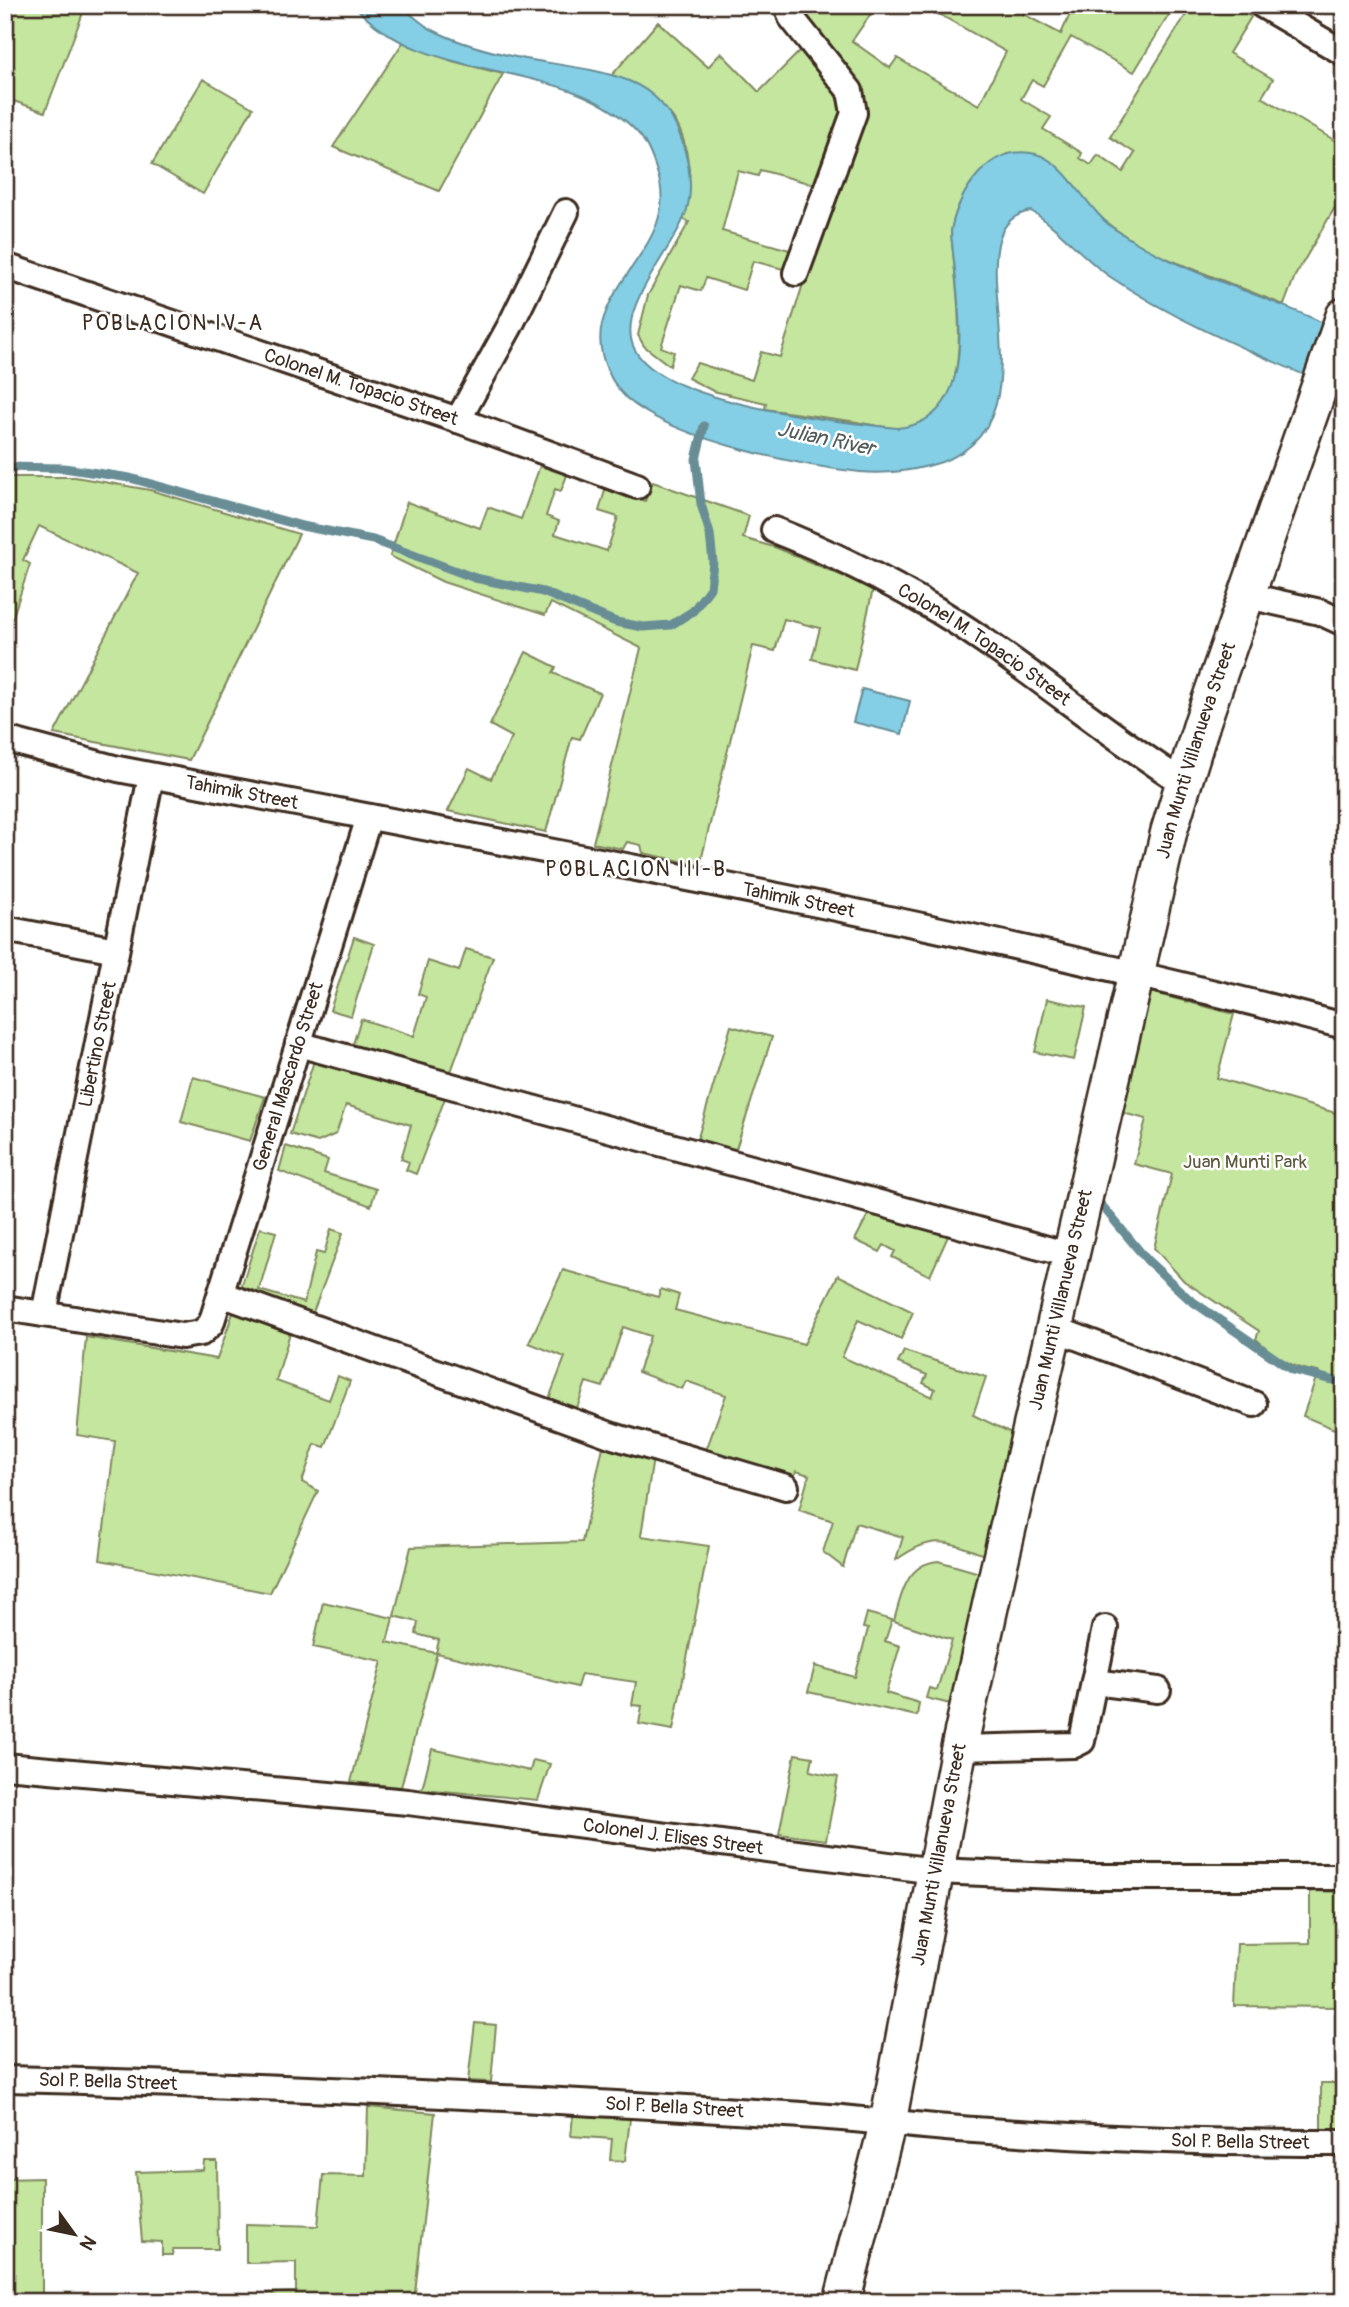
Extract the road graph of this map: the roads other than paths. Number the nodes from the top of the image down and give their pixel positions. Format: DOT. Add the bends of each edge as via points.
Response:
graph roads {
  1 [pos="788,5"];
  2 [pos="1262,5"];
  3 [pos="1344,54"];
  4 [pos="566,212"];
  5 [pos="5,266"];
  6 [pos="796,273"];
  7 [pos="1342,320"];
  8 [pos="458,420"];
  9 [pos="637,486"];
  10 [pos="774,530"];
  11 [pos="1248,596"];
  12 [pos="1344,622"];
  13 [pos="5,739"];
  14 [pos="151,776"];
  15 [pos="1182,782"];
  16 [pos="369,817"];
  17 [pos="5,929"];
  18 [pos="117,950"];
  19 [pos="1139,972"];
  20 [pos="1344,1026"];
  21 [pos="298,1044"];
  22 [pos="1069,1255"];
  23 [pos="221,1294"];
  24 [pos="5,1308"];
  25 [pos="44,1314"];
  26 [pos="1054,1328"];
  27 [pos="1254,1404"];
  28 [pos="786,1487"];
  29 [pos="1105,1628"];
  30 [pos="1094,1682"];
  31 [pos="1158,1690"];
  32 [pos="959,1748"];
  33 [pos="5,1766"];
  34 [pos="935,1871"];
  35 [pos="1344,1877"];
  36 [pos="5,2079"];
  37 [pos="888,2122"];
  38 [pos="1344,2143"];
  39 [pos="842,2302"];
  1 -- 6 [label="street" via="791,17 850,91 854,113"];
  2 -- 3 [label="street"];
  4 -- 8 [label="street"];
  5 -- 8 [label="street, Colonel M. Topacio Street"];
  7 -- 11 [label="street, Juan Munti Villanueva Street"];
  8 -- 9 [label="street, Colonel M. Topacio Street"];
  10 -- 15 [label="street, Colonel M. Topacio Street" via="848,562 937,611"];
  11 -- 12 [label="street"];
  11 -- 15 [label="street, Juan Munti Villanueva Street"];
  13 -- 14 [label="street, Tahimik Street"];
  14 -- 16 [label="street, Tahimik Street"];
  14 -- 18 [label="street, Libertino Street"];
  15 -- 19 [label="street, Juan Munti Villanueva Street"];
  16 -- 19 [label="street, Tahimik Street"];
  16 -- 21 [label="street, General Mascardo Street"];
  17 -- 18 [label="street"];
  18 -- 25 [label="street, Libertino Street"];
  19 -- 20 [label="street, Tahimik Street"];
  19 -- 22 [label="street, Juan Munti Villanueva Street"];
  21 -- 22 [label="street"];
  21 -- 23 [label="street, General Mascardo Street"];
  22 -- 26 [label="street, Juan Munti Villanueva Street"];
  23 -- 25 [label="street, General Mascardo Street" via="211,1324 201,1333 182,1336"];
  23 -- 28 [label="street" via="613,1436"];
  24 -- 25 [label="street"];
  26 -- 27 [label="street"];
  26 -- 32 [label="street, Juan Munti Villanueva Street"];
  29 -- 30 [label="street"];
  30 -- 31 [label="street"];
  30 -- 32 [label="street" via="1086,1734 1074,1745"];
  32 -- 34 [label="street, Juan Munti Villanueva Street"];
  33 -- 34 [label="street, Colonel J. Elises Street" via="408,1802"];
  34 -- 35 [label="street, Colonel J. Elises Street" via="1079,1877"];
  34 -- 37 [label="street, Juan Munti Villanueva Street"];
  36 -- 37 [label="street, Sol P. Bella Street" via="497,2097"];
  37 -- 38 [label="street, Sol P. Bella Street" via="1097,2138"];
  37 -- 39 [label="street, Juan Munti Villanueva Street"];
}
